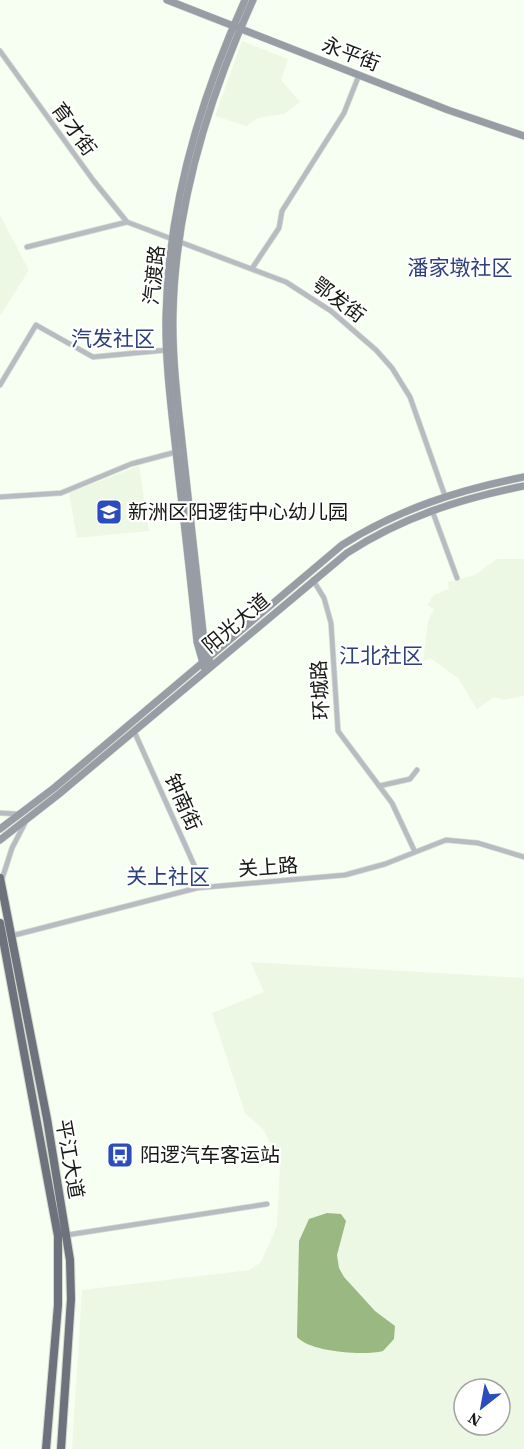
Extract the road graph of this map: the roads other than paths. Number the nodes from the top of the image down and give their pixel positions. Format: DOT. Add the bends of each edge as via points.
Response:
graph roads {
  1 [pos="167,0"];
  2 [pos="245,0"];
  3 [pos="253,0"];
  4 [pos="236,28"];
  5 [pos="0,51"];
  6 [pos="359,75"];
  7 [pos="524,136"];
  8 [pos="128,222"];
  9 [pos="177,241"];
  10 [pos="27,247"];
  11 [pos="253,267"];
  12 [pos="167,350"];
  13 [pos="0,385"];
  14 [pos="176,452"];
  15 [pos="524,477"];
  16 [pos="524,486"];
  17 [pos="445,496"];
  18 [pos="0,497"];
  19 [pos="431,509"];
  20 [pos="457,578"];
  21 [pos="313,579"];
  22 [pos="205,659"];
  23 [pos="208,668"];
  24 [pos="134,730"];
  25 [pos="417,770"];
  26 [pos="379,786"];
  27 [pos="0,813"];
  28 [pos="21,813"];
  29 [pos="26,820"];
  30 [pos="0,830"];
  31 [pos="0,840"];
  32 [pos="415,852"];
  33 [pos="524,857"];
  34 [pos="1,881"];
  35 [pos="204,887"];
  36 [pos="0,923"];
  37 [pos="11,936"];
  38 [pos="2,949"];
  39 [pos="267,1204"];
  40 [pos="67,1235"];
  41 [pos="46,1449"];
  42 [pos="61,1449"];
  1 -- 4 [label="street, 永平街"];
  2 -- 4 [label="street, 汽渡路"];
  3 -- 4 [label="street, 汽渡路"];
  4 -- 6 [label="street, 永平街"];
  4 -- 9 [label="street, 汽渡路" via="209,109"];
  5 -- 8 [label="street, 育才街"];
  6 -- 7 [label="street, 永平街"];
  6 -- 11 [label="street" via="344,113 282,211 277,231"];
  8 -- 9 [label="street, 鄂发街"];
  8 -- 10 [label="street"];
  9 -- 11 [label="street, 鄂发街"];
  9 -- 12 [label="street, 汽渡路" via="167,299"];
  9 -- 22 [label="street, 汽渡路" via="173,316 176,389"];
  11 -- 17 [label="street, 鄂发街" via="318,301 385,359 414,406"];
  12 -- 13 [label="street" via="93,357 36,325"];
  12 -- 14 [label="street, 汽渡路"];
  14 -- 18 [label="street" via="137,462 61,492"];
  14 -- 22 [label="street, 汽渡路" via="197,642"];
  15 -- 17 [label="street, 阳光大道"];
  16 -- 19 [label="street, 阳光大道"];
  17 -- 22 [label="street, 阳光大道" via="399,514 342,545"];
  19 -- 20 [label="street"];
  19 -- 21 [label="street, 阳光大道" via="360,544"];
  21 -- 23 [label="street, 阳光大道"];
  21 -- 26 [label="street, 环城路" via="331,623 338,731"];
  22 -- 23 [label="street, 汽渡路"];
  22 -- 28 [label="street, 阳光大道"];
  23 -- 24 [label="street, 阳光大道"];
  24 -- 29 [label="street, 阳光大道"];
  24 -- 35 [label="street, 钟南街"];
  25 -- 26 [label="street" via="410,779"];
  26 -- 32 [label="street, 环城路"];
  27 -- 28 [label="street"];
  28 -- 30 [label="street, 阳光大道"];
  29 -- 31 [label="street, 阳光大道"];
  29 -- 34 [label="street"];
  32 -- 33 [label="street, 关上路" via="455,840"];
  32 -- 35 [label="street, 关上路" via="345,875"];
  34 -- 37 [label="highway, 平江大道"];
  35 -- 37 [label="street, 关上路"];
  36 -- 38 [label="highway, 平江大道"];
  37 -- 40 [label="highway, 平江大道"];
  38 -- 41 [label="highway, 平江大道" via="58,1236 58,1305"];
  39 -- 40 [label="street"];
  40 -- 42 [label="highway, 平江大道" via="71,1299"];
}
